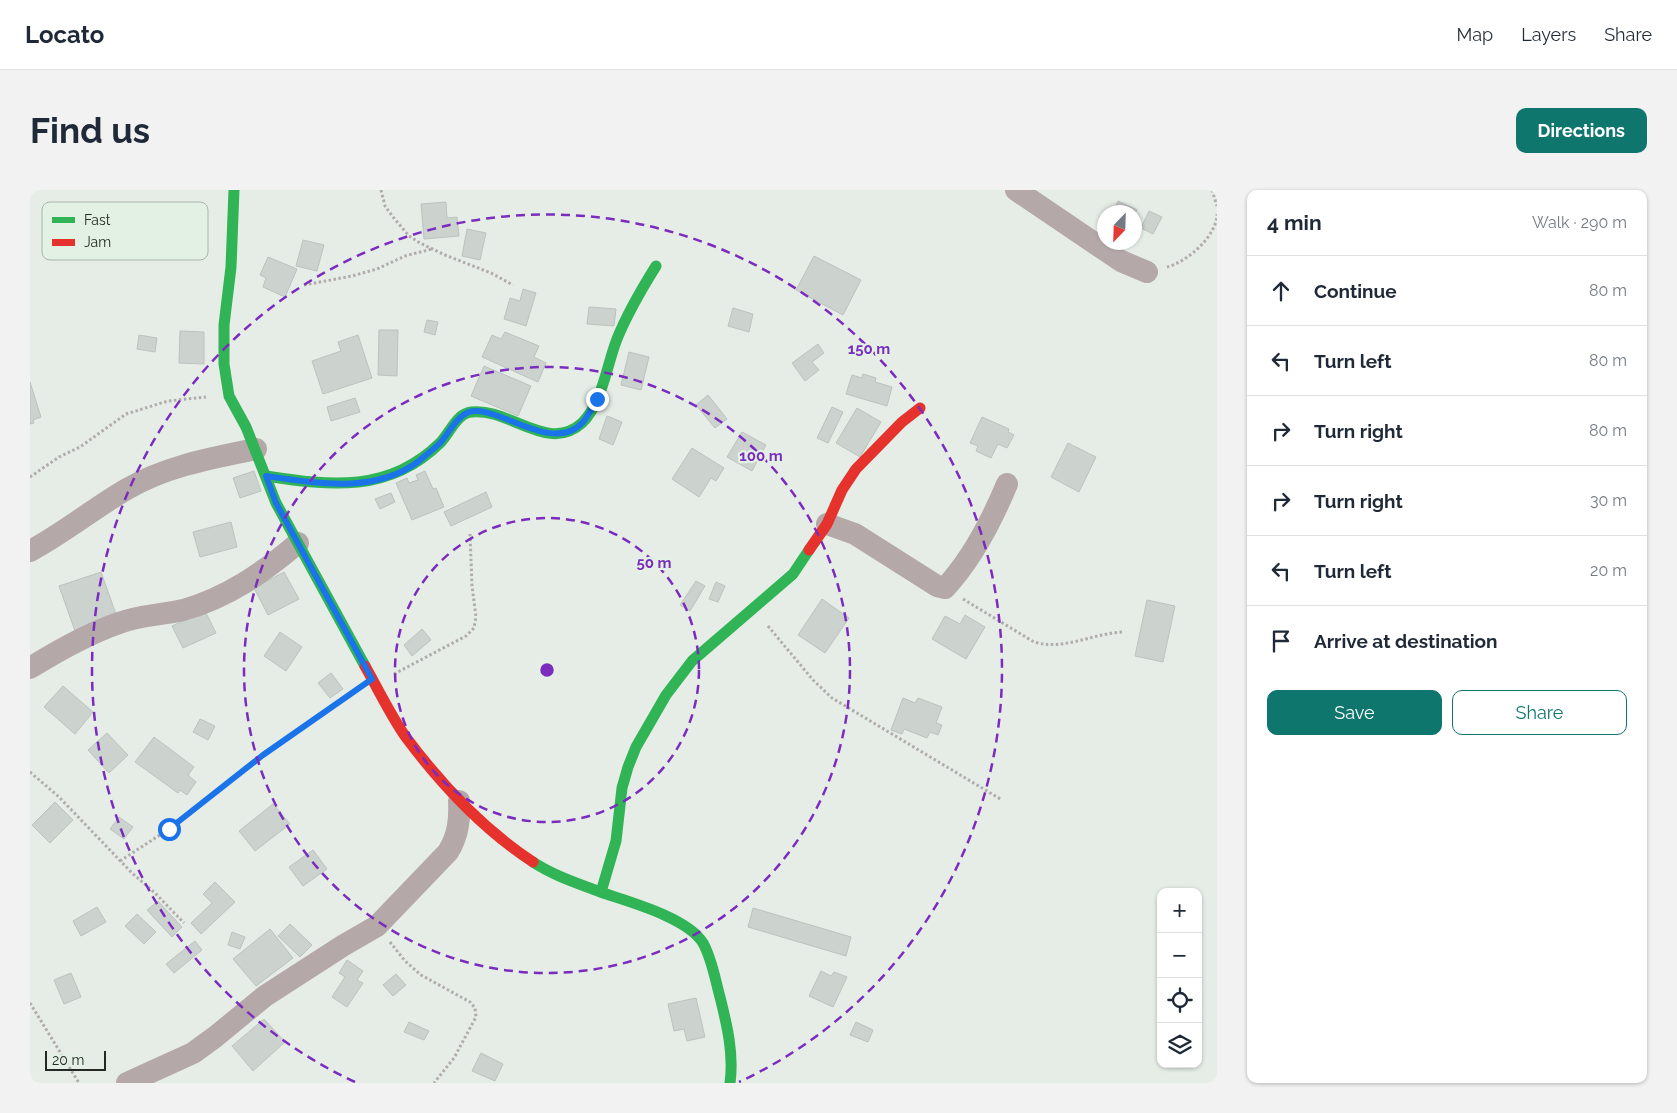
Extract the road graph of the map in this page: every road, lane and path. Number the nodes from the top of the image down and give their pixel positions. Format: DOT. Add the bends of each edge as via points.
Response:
graph roads {
  1 [pos="234,190"];
  2 [pos="381,190"];
  3 [pos="1016,190"];
  4 [pos="1212,190"];
  5 [pos="1217,206"];
  6 [pos="1217,214"];
  7 [pos="432,249"];
  8 [pos="656,266"];
  9 [pos="1147,272"];
  10 [pos="304,285"];
  11 [pos="513,285"];
  12 [pos="229,396"];
  13 [pos="920,408"];
  14 [pos="256,449"];
  15 [pos="30,476"];
  16 [pos="266,476"];
  17 [pos="1007,484"];
  18 [pos="827,524"];
  19 [pos="470,534"];
  20 [pos="298,543"];
  21 [pos="30,551"];
  22 [pos="945,588"];
  23 [pos="754,610"];
  24 [pos="1123,632"];
  25 [pos="30,668"];
  26 [pos="374,682"];
  27 [pos="30,772"];
  28 [pos="1002,800"];
  29 [pos="460,801"];
  30 [pos="120,861"];
  31 [pos="601,892"];
  32 [pos="184,922"];
  33 [pos="377,926"];
  34 [pos="30,1003"];
  35 [pos="79,1083"];
  36 [pos="127,1083"];
  37 [pos="434,1083"];
  38 [pos="730,1083"];
  1 -- 12 [label="street" via="224,325 224,364"];
  2 -- 7 [label="path" via="385,206 393,217 410,236"];
  3 -- 9 [label="street" via="1121,261"];
  4 -- 5 [label="path"];
  6 -- 9 [label="path" via="1206,242 1176,265"];
  7 -- 10 [label="path" via="405,256 377,269"];
  7 -- 11 [label="path"];
  8 -- 16 [label="street" via="635,299 616,341 597,399 583,422 568,433 549,434 486,411 469,412 418,463 371,482 334,484"];
  12 -- 14 [label="street"];
  12 -- 15 [label="path" via="168,401 126,414 80,447"];
  13 -- 18 [label="street" via="856,469 842,490"];
  14 -- 16 [label="street"];
  14 -- 21 [label="street" via="184,465 157,475 129,488"];
  16 -- 20 [label="street" via="276,503"];
  17 -- 22 [label="street" via="994,515"];
  18 -- 22 [label="street" via="855,534"];
  18 -- 23 [label="street" via="793,574"];
  19 -- 26 [label="path" via="474,628 466,636"];
  20 -- 25 [label="street" via="251,580 228,593 184,610 121,622 64,647"];
  20 -- 26 [label="street"];
  22 -- 24 [label="path" via="1044,645"];
  23 -- 28 [label="path" via="812,680 832,698"];
  23 -- 31 [label="street" via="692,662 652,717 626,774 616,841"];
  26 -- 29 [label="street" via="405,734"];
  26 -- 30 [label="path" via="263,755 169,829"];
  27 -- 30 [label="path" via="60,797"];
  29 -- 31 [label="street" via="508,846 542,868"];
  29 -- 33 [label="street" via="457,832 448,852"];
  30 -- 32 [label="path"];
  31 -- 38 [label="street" via="686,926 702,941 710,958 728,1029 732,1069"];
  33 -- 36 [label="street" via="265,996 193,1053"];
  33 -- 37 [label="path" via="405,961 421,975 470,1002 475,1008 476,1017 454,1058"];
  34 -- 35 [label="path"];
}
